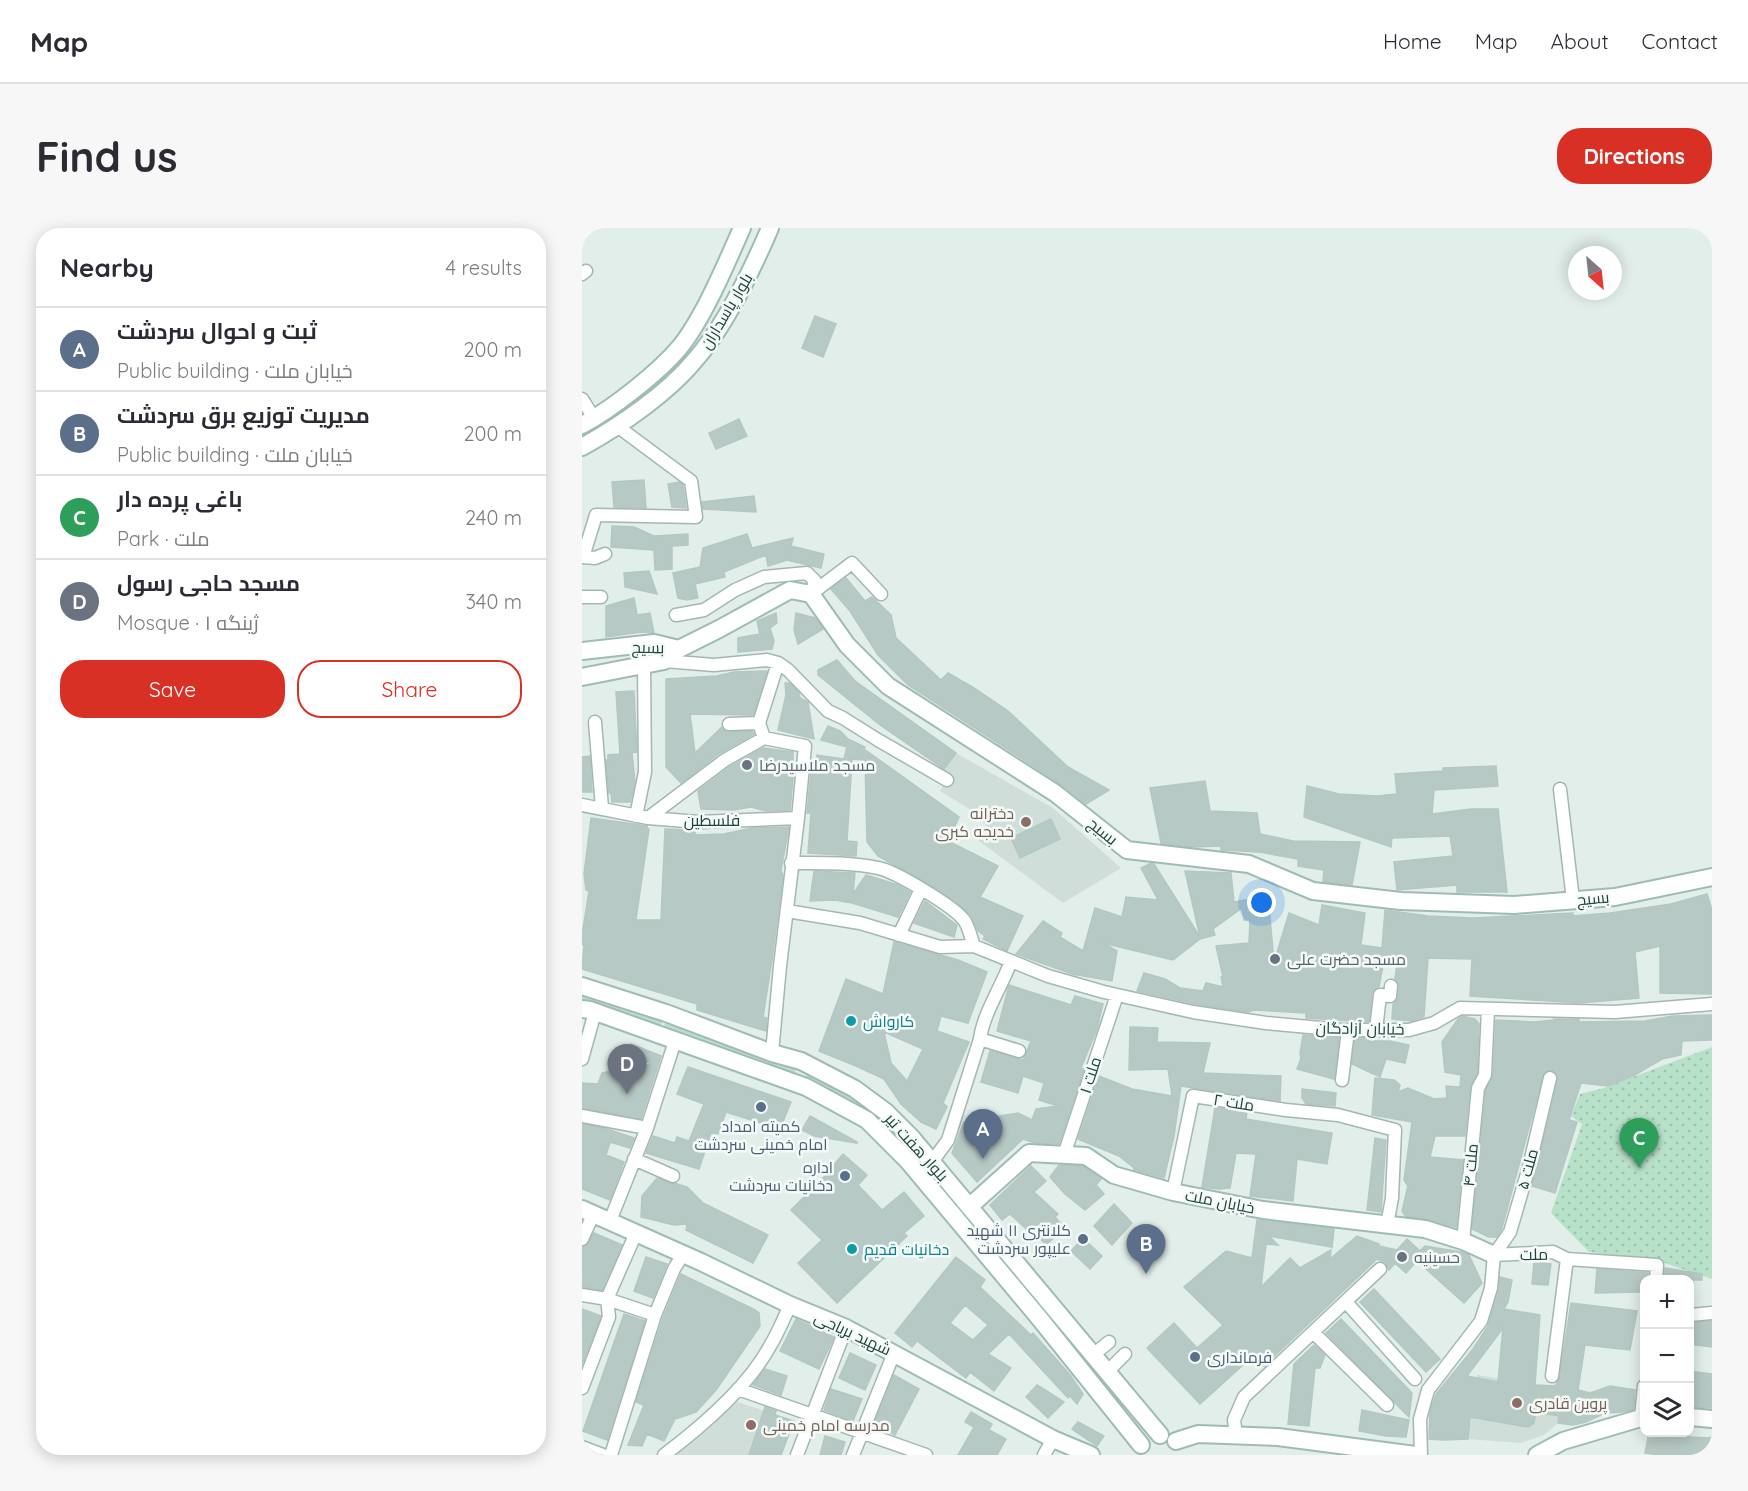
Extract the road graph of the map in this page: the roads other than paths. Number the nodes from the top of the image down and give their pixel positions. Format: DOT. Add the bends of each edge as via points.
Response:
graph roads {
  1 [pos="742,228"];
  2 [pos="770,228"];
  3 [pos="659,369"];
  4 [pos="674,383"];
  5 [pos="582,399"];
  6 [pos="592,419"];
  7 [pos="614,428"];
  8 [pos="582,447"];
  9 [pos="605,554"];
  10 [pos="582,557"];
  11 [pos="811,594"];
  12 [pos="880,594"];
  13 [pos="582,597"];
  14 [pos="601,597"];
  15 [pos="676,615"];
  16 [pos="679,649"];
  17 [pos="582,651"];
  18 [pos="664,661"];
  19 [pos="778,663"];
  20 [pos="644,665"];
  21 [pos="582,677"];
  22 [pos="595,722"];
  23 [pos="759,723"];
  24 [pos="729,724"];
  25 [pos="764,738"];
  26 [pos="947,780"];
  27 [pos="1560,789"];
  28 [pos="582,805"];
  29 [pos="602,808"];
  30 [pos="582,812"];
  31 [pos="642,817"];
  32 [pos="798,818"];
  33 [pos="791,863"];
  34 [pos="1712,877"];
  35 [pos="921,889"];
  36 [pos="1573,900"];
  37 [pos="787,911"];
  38 [pos="899,934"];
  39 [pos="974,946"];
  40 [pos="1011,961"];
  41 [pos="582,986"];
  42 [pos="1391,986"];
  43 [pos="1117,995"];
  44 [pos="1712,1004"];
  45 [pos="1488,1009"];
  46 [pos="588,1010"];
  47 [pos="1348,1030"];
  48 [pos="1376,1030"];
  49 [pos="980,1039"];
  50 [pos="675,1041"];
  51 [pos="1019,1051"];
  52 [pos="772,1053"];
  53 [pos="582,1059"];
  54 [pos="1550,1078"];
  55 [pos="1342,1080"];
  56 [pos="582,1116"];
  57 [pos="646,1128"];
  58 [pos="1064,1155"];
  59 [pos="634,1159"];
  60 [pos="932,1162"];
  61 [pos="673,1176"];
  62 [pos="1173,1192"];
  63 [pos="969,1207"];
  64 [pos="588,1211"];
  65 [pos="610,1221"];
  66 [pos="1387,1225"];
  67 [pos="636,1233"];
  68 [pos="582,1239"];
  69 [pos="1463,1241"];
  70 [pos="683,1254"];
  71 [pos="1494,1255"];
  72 [pos="1567,1259"];
  73 [pos="1380,1269"];
  74 [pos="1656,1275"];
  75 [pos="582,1295"];
  76 [pos="608,1299"];
  77 [pos="1347,1302"];
  78 [pos="790,1305"];
  79 [pos="1712,1313"];
  80 [pos="655,1315"];
  81 [pos="1694,1315"];
  82 [pos="846,1328"];
  83 [pos="1314,1333"];
  84 [pos="1109,1342"];
  85 [pos="894,1353"];
  86 [pos="1125,1354"];
  87 [pos="1094,1355"];
  88 [pos="1107,1372"];
  89 [pos="1552,1376"];
  90 [pos="1415,1379"];
  91 [pos="582,1388"];
  92 [pos="738,1389"];
  93 [pos="1387,1405"];
  94 [pos="811,1414"];
  95 [pos="1694,1417"];
  96 [pos="1640,1419"];
  97 [pos="1712,1419"];
  98 [pos="862,1433"];
  99 [pos="1236,1436"];
  100 [pos="1053,1439"];
  101 [pos="1173,1444"];
  102 [pos="583,1449"];
  103 [pos="1139,1450"];
  104 [pos="603,1455"];
  105 [pos="610,1455"];
  106 [pos="664,1455"];
  107 [pos="797,1455"];
  108 [pos="853,1455"];
  109 [pos="927,1455"];
  110 [pos="1044,1455"];
  111 [pos="1091,1455"];
  112 [pos="1415,1455"];
  113 [pos="1421,1455"];
  114 [pos="1537,1455"];
  1 -- 3 [label="street, بلوار پاسداران" via="695,324"];
  2 -- 4 [label="street, بلوار پاسداران" via="717,331"];
  3 -- 4 [label="street" via="663,380"];
  3 -- 6 [label="street, بلوار پاسداران"];
  4 -- 7 [label="street, بلوار پاسداران"];
  5 -- 6 [label="street"];
  6 -- 7 [label="street" via="609,419"];
  7 -- 8 [label="street, بلوار پاسداران"];
  7 -- 10 [label="street" via="691,482 696,517 596,515"];
  9 -- 10 [label="street"];
  11 -- 12 [label="street" via="852,563"];
  11 -- 15 [label="street" via="814,581 807,573 764,577 704,610"];
  11 -- 16 [label="street, بسیج" via="790,590"];
  11 -- 36 [label="street, بسیج" via="847,645 888,686 1056,793 1127,850 1249,864 1313,891 1401,901 1514,905"];
  13 -- 14 [label="street"];
  16 -- 17 [label="street, بسیج" via="654,643"];
  16 -- 18 [label="street"];
  18 -- 19 [label="street" via="714,665 767,660"];
  18 -- 20 [label="street"];
  19 -- 23 [label="street"];
  19 -- 26 [label="street" via="828,711"];
  20 -- 21 [label="street"];
  20 -- 31 [label="street"];
  22 -- 29 [label="street"];
  23 -- 24 [label="street"];
  23 -- 25 [label="street"];
  25 -- 31 [label="street"];
  25 -- 32 [label="street" via="805,746"];
  27 -- 36 [label="street"];
  28 -- 29 [label="street, فلسطین"];
  28 -- 30 [label="street"];
  29 -- 31 [label="street, فلسطین"];
  31 -- 32 [label="street, فلسطین" via="699,822"];
  32 -- 33 [label="street"];
  33 -- 35 [label="street" via="847,863 882,868"];
  33 -- 37 [label="street"];
  34 -- 36 [label="street, بسیج" via="1615,897"];
  35 -- 38 [label="street"];
  35 -- 39 [label="street" via="966,921"];
  37 -- 38 [label="street"];
  37 -- 52 [label="street"];
  38 -- 39 [label="street" via="940,947"];
  39 -- 40 [label="street, خیابان آزادگان"];
  40 -- 43 [label="street, خیابان آزادگان"];
  40 -- 49 [label="street" via="981,1028"];
  41 -- 52 [label="street, بلوار هفت تیر"];
  42 -- 48 [label="street" via="1390,996 1380,995"];
  43 -- 47 [label="street, خیابان آزادگان" via="1204,1014"];
  43 -- 58 [label="street, ملت ۱"];
  44 -- 45 [label="street, خیابان آزادگان" via="1615,1012"];
  45 -- 48 [label="street, خیابان آزادگان" via="1460,1008 1434,1023 1409,1030"];
  45 -- 69 [label="street, ملت ۴" via="1485,1076 1478,1088"];
  46 -- 50 [label="street, بلوار هفت تیر"];
  46 -- 53 [label="street"];
  47 -- 48 [label="street, خیابان آزادگان"];
  47 -- 55 [label="street"];
  49 -- 51 [label="street"];
  49 -- 60 [label="street" via="948,1140"];
  50 -- 57 [label="street"];
  50 -- 103 [label="street, بلوار هفت تیر" via="806,1087 867,1120 908,1161 1047,1328"];
  52 -- 60 [label="street, بلوار هفت تیر" via="801,1061 855,1089 886,1112"];
  54 -- 71 [label="street, ملت ۵" via="1510,1232"];
  56 -- 57 [label="street"];
  57 -- 59 [label="street"];
  58 -- 62 [label="street, خیابان ملت" via="1086,1156 1114,1175"];
  58 -- 63 [label="street, خیابان ملت" via="1029,1153"];
  59 -- 61 [label="street"];
  59 -- 65 [label="street"];
  60 -- 63 [label="street, بلوار هفت تیر"];
  62 -- 66 [label="street, خیابان ملت" via="1263,1210"];
  62 -- 66 [label="street, ملت ۲" via="1193,1096 1338,1115 1395,1130"];
  63 -- 87 [label="street, بلوار هفت تیر"];
  64 -- 65 [label="street, شهید بریاجی"];
  64 -- 68 [label="street"];
  65 -- 67 [label="street, شهید بریاجی"];
  66 -- 69 [label="street, خیابان ملت" via="1425,1229"];
  67 -- 70 [label="street, شهید بریاجی"];
  67 -- 76 [label="street"];
  69 -- 71 [label="street, خیابان ملت"];
  70 -- 78 [label="street, شهید بریاجی"];
  70 -- 80 [label="street"];
  71 -- 72 [label="street, ملت" via="1553,1252"];
  71 -- 113 [label="street" via="1482,1321 1428,1390 1420,1419"];
  72 -- 74 [label="street, ملت" via="1657,1265"];
  72 -- 89 [label="street"];
  73 -- 77 [label="street"];
  75 -- 76 [label="street"];
  76 -- 80 [label="street"];
  76 -- 91 [label="street" via="609,1317"];
  77 -- 83 [label="street"];
  77 -- 90 [label="street"];
  78 -- 82 [label="street, شهید بریاجی"];
  78 -- 92 [label="street" via="770,1348"];
  79 -- 81 [label="street"];
  80 -- 105 [label="street"];
  82 -- 85 [label="street, شهید بریاجی"];
  82 -- 94 [label="street"];
  83 -- 93 [label="street"];
  83 -- 99 [label="street" via="1244,1397 1234,1420"];
  84 -- 87 [label="street"];
  85 -- 98 [label="street"];
  85 -- 100 [label="street, شهید بریاجی"];
  86 -- 88 [label="street"];
  87 -- 88 [label="street, بلوار هفت تیر"];
  88 -- 101 [label="street, بلوار هفت تیر"];
  92 -- 94 [label="street"];
  92 -- 106 [label="street"];
  94 -- 98 [label="street"];
  94 -- 107 [label="street"];
  95 -- 97 [label="street"];
  96 -- 114 [label="street" via="1563,1441"];
  98 -- 108 [label="street"];
  98 -- 109 [label="street"];
  99 -- 101 [label="street" via="1198,1434"];
  99 -- 112 [label="street" via="1278,1437"];
  100 -- 110 [label="street"];
  100 -- 111 [label="street, شهید بریاجی"];
  101 -- 103 [label="street" via="1146,1440"];
  102 -- 104 [label="street"];
}
